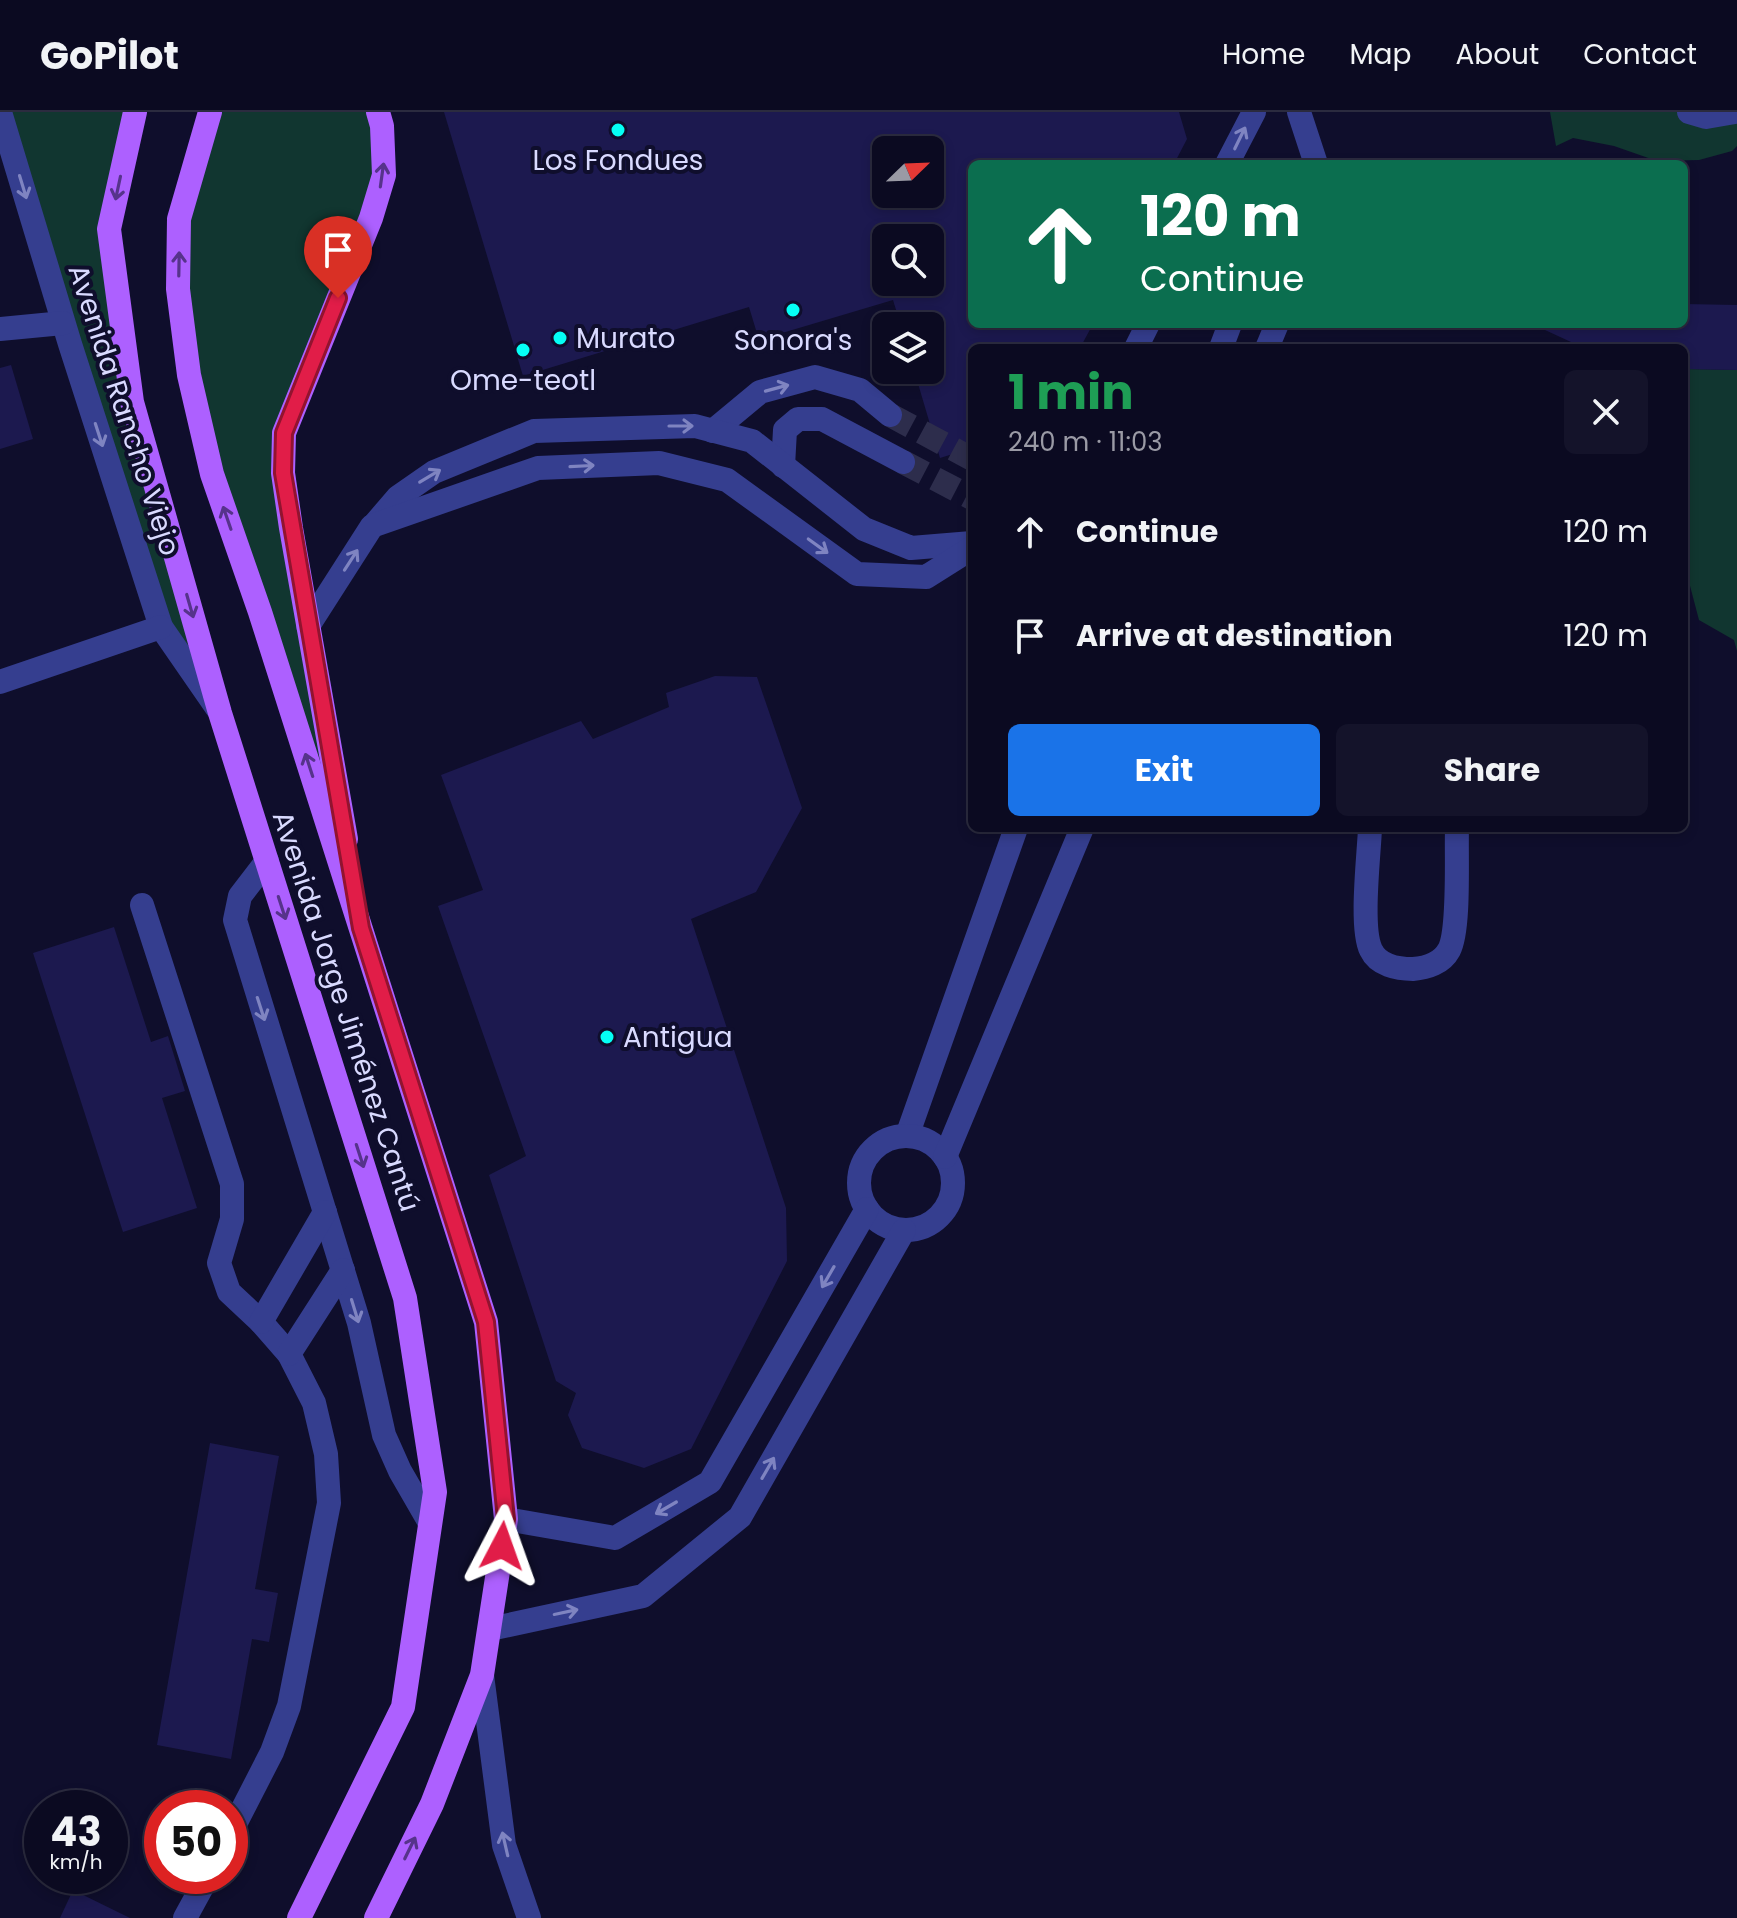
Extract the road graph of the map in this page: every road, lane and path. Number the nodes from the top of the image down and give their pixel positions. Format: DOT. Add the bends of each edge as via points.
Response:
graph roads {
  1 [pos="0,112"];
  2 [pos="135,112"];
  3 [pos="210,112"];
  4 [pos="378,112"];
  5 [pos="1254,112"];
  6 [pos="1299,112"];
  7 [pos="1689,112"];
  8 [pos="1735,112"];
  9 [pos="1229,160"];
  10 [pos="1315,160"];
  11 [pos="63,323"];
  12 [pos="0,329"];
  13 [pos="890,415"];
  14 [pos="713,431"];
  15 [pos="903,462"];
  16 [pos="783,466"];
  17 [pos="372,526"];
  18 [pos="968,546"];
  19 [pos="968,549"];
  20 [pos="308,626"];
  21 [pos="161,627"];
  22 [pos="0,682"];
  23 [pos="220,713"];
  24 [pos="1015,832"];
  25 [pos="1080,832"];
  26 [pos="1370,832"];
  27 [pos="1457,832"];
  28 [pos="267,861"];
  29 [pos="142,905"];
  30 [pos="361,928"];
  31 [pos="907,1136"];
  32 [pos="945,1157"];
  33 [pos="867,1209"];
  34 [pos="325,1212"];
  35 [pos="904,1230"];
  36 [pos="343,1270"];
  37 [pos="261,1322"];
  38 [pos="289,1354"];
  39 [pos="506,1519"];
  40 [pos="430,1523"];
  41 [pos="490,1629"];
  42 [pos="482,1675"];
  43 [pos="248,1799"];
  44 [pos="198,1894"];
  45 [pos="185,1918"];
  46 [pos="299,1918"];
  47 [pos="376,1918"];
  48 [pos="529,1918"];
  1 -- 11 [label="street, Avenida Rancho Viejo, one-way"];
  2 -- 23 [label="main road, Avenida Jorge Jiménez Cantú, one-way" via="109,229 132,402"];
  30 -- 3 [label="main road, Avenida Jorge Jiménez Cantú, one-way" via="212,474 189,375 178,289 179,219"];
  20 -- 4 [label="main road, one-way" via="283,473 284,433 384,175"];
  9 -- 5 [label="street, one-way"];
  6 -- 10 [label="street"];
  7 -- 8 [label="street" via="1706,117"];
  11 -- 12 [label="street"];
  11 -- 21 [label="street, Avenida Rancho Viejo, one-way"];
  14 -- 13 [label="street, one-way" via="760,392 815,377 860,390"];
  14 -- 16 [label="street" via="752,441"];
  17 -- 14 [label="street, one-way" via="398,497 434,472 534,431 681,426"];
  15 -- 16 [label="street" via="822,419 798,419 785,430"];
  16 -- 18 [label="street" via="864,529 911,548"];
  17 -- 19 [label="street, one-way" via="538,468 659,463 727,480 857,574 926,577"];
  20 -- 17 [label="street, one-way"];
  20 -- 30 [label="main road"];
  21 -- 22 [label="street"];
  21 -- 23 [label="street, Avenida Rancho Viejo"];
  23 -- 28 [label="main road, Avenida Jorge Jiménez Cantú"];
  24 -- 31 [label="street"];
  25 -- 32 [label="street"];
  26 -- 27 [label="street" via="1366,933 1371,952 1385,965 1403,969 1437,963 1449,950"];
  28 -- 34 [label="street, one-way" via="240,896 235,920"];
  28 -- 40 [label="main road, Avenida Jorge Jiménez Cantú, one-way" via="405,1298 435,1492"];
  29 -- 37 [label="street" via="232,1184 232,1219 219,1263 229,1292"];
  30 -- 39 [label="main road, Avenida Jorge Jiménez Cantú" via="486,1322"];
  31 -- 32 [label="street" via="934,1146"];
  31 -- 33 [label="street" via="893,1137 869,1154 859,1181"];
  32 -- 35 [label="street" via="953,1185 950,1199 933,1222"];
  33 -- 35 [label="street" via="877,1220"];
  33 -- 39 [label="street, one-way" via="710,1482 615,1538"];
  34 -- 36 [label="street"];
  34 -- 37 [label="street"];
  41 -- 35 [label="street, one-way" via="643,1596 740,1517"];
  36 -- 38 [label="street"];
  36 -- 40 [label="street, one-way" via="384,1435"];
  37 -- 38 [label="street"];
  38 -- 43 [label="street" via="314,1403 326,1454 329,1503 289,1706"];
  39 -- 41 [label="main road, Avenida Jorge Jiménez Cantú"];
  40 -- 46 [label="main road, Avenida Jorge Jiménez Cantú" via="403,1707"];
  41 -- 42 [label="main road, Avenida Jorge Jiménez Cantú"];
  47 -- 42 [label="main road, Avenida Jorge Jiménez Cantú, one-way" via="432,1804"];
  48 -- 42 [label="street, one-way" via="504,1845"];
  44 -- 45 [label="street"];
}
